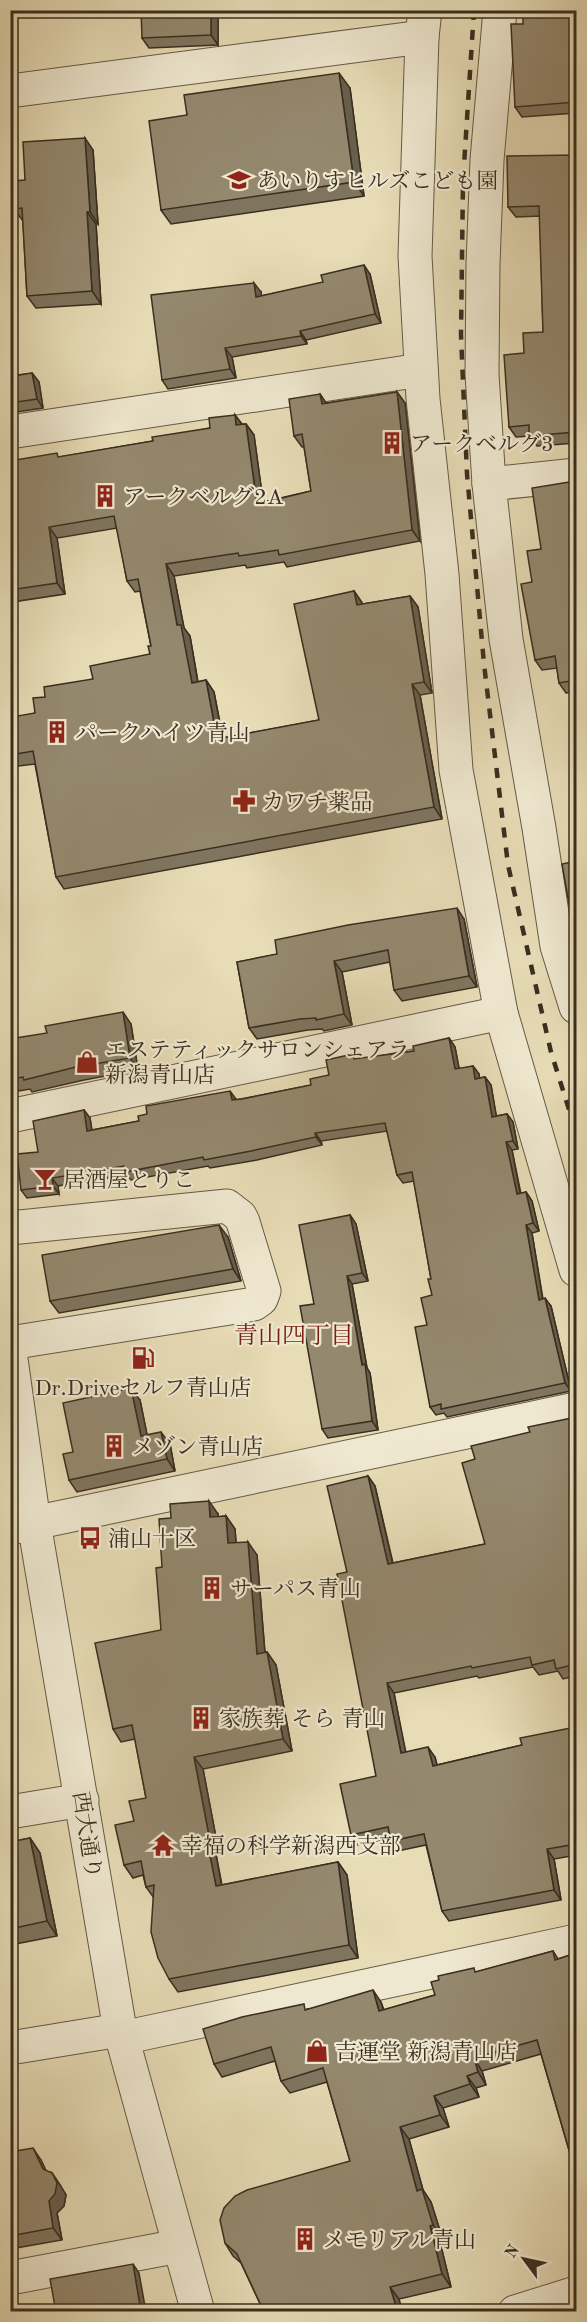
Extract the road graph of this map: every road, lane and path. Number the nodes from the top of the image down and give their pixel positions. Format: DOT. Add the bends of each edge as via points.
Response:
graph roads {
  1 [pos="500,10"];
  2 [pos="424,24"];
  3 [pos="10,91"];
  4 [pos="421,370"];
  5 [pos="10,432"];
  6 [pos="576,475"];
  7 [pos="489,484"];
  8 [pos="576,1007"];
  9 [pos="501,1013"];
  10 [pos="10,1116"];
  11 [pos="10,1228"];
  12 [pos="576,1270"];
  13 [pos="10,1344"];
  14 [pos="10,1352"];
  15 [pos="576,1409"];
  16 [pos="16,1435"];
  17 [pos="22,1525"];
  18 [pos="82,1800"];
  19 [pos="10,1812"];
  20 [pos="576,1941"];
  21 [pos="121,2034"];
  22 [pos="10,2048"];
  23 [pos="179,2246"];
  24 [pos="10,2278"];
  25 [pos="576,2293"];
  26 [pos="198,2312"];
  27 [pos="516,2312"];
  1 -- 7 [label="street" via="483,264 482,374"];
  2 -- 3 [label="street"];
  2 -- 4 [label="street" via="415,256"];
  4 -- 5 [label="street"];
  4 -- 9 [label="street" via="442,574 456,770"];
  6 -- 7 [label="street"];
  7 -- 8 [label="street" via="506,639 557,946"];
  9 -- 10 [label="street"];
  9 -- 12 [label="street"];
  11 -- 13 [label="street" via="227,1206 243,1222 264,1291 254,1304"];
  14 -- 16 [label="street, 西大通り"];
  15 -- 17 [label="street"];
  16 -- 17 [label="street, 西大通り"];
  17 -- 18 [label="street, 西大通り"];
  18 -- 19 [label="street"];
  18 -- 21 [label="street, 西大通り"];
  20 -- 21 [label="street"];
  21 -- 22 [label="street"];
  21 -- 23 [label="street, 西大通り"];
  23 -- 24 [label="street"];
  23 -- 26 [label="street, 西大通り"];
  25 -- 27 [label="street"];
}
